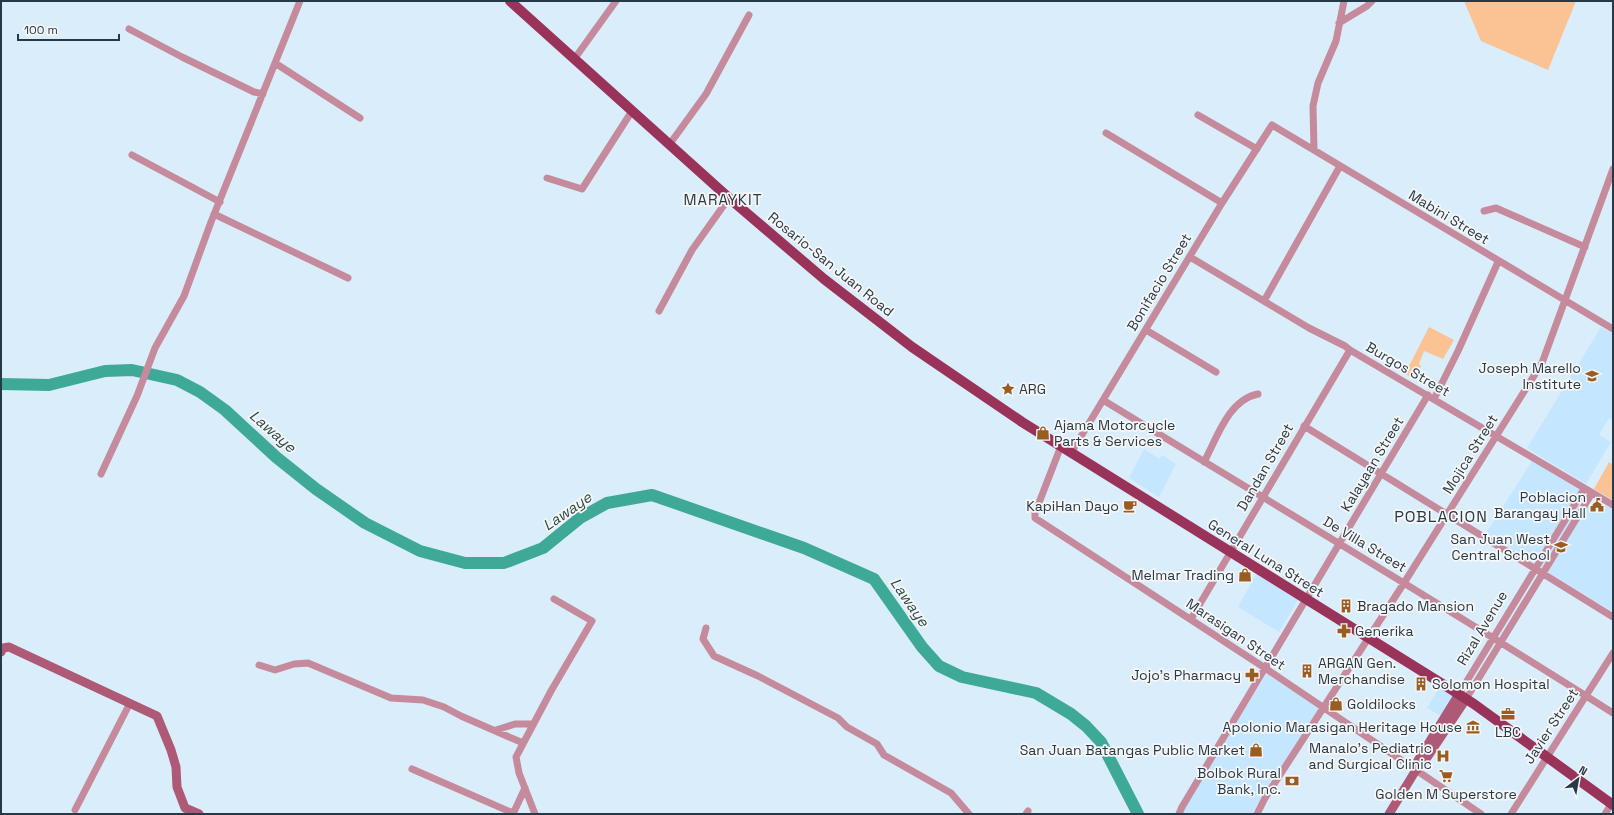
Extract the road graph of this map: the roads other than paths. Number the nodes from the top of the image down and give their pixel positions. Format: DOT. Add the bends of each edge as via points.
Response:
graph roads {
  1 [pos="300,1"];
  2 [pos="510,1"];
  3 [pos="616,1"];
  4 [pos="1344,1"];
  5 [pos="1372,1"];
  6 [pos="749,15"];
  7 [pos="1339,23"];
  8 [pos="129,28"];
  9 [pos="575,58"];
  10 [pos="275,63"];
  11 [pos="263,94"];
  12 [pos="632,111"];
  13 [pos="1198,115"];
  14 [pos="360,118"];
  15 [pos="1272,125"];
  16 [pos="1106,133"];
  17 [pos="669,145"];
  18 [pos="1257,148"];
  19 [pos="1314,150"];
  20 [pos="132,155"];
  21 [pos="1340,166"];
  22 [pos="1613,169"];
  23 [pos="547,178"];
  24 [pos="729,198"];
  25 [pos="220,202"];
  26 [pos="1222,203"];
  27 [pos="1484,211"];
  28 [pos="214,214"];
  29 [pos="1585,247"];
  30 [pos="1190,256"];
  31 [pos="1498,262"];
  32 [pos="348,278"];
  33 [pos="1264,301"];
  34 [pos="1565,301"];
  35 [pos="659,311"];
  36 [pos="1613,329"];
  37 [pos="1146,330"];
  38 [pos="1350,350"];
  39 [pos="1216,372"];
  40 [pos="1258,394"];
  41 [pos="1431,397"];
  42 [pos="1103,400"];
  43 [pos="1304,426"];
  44 [pos="1497,436"];
  45 [pos="1061,446"];
  46 [pos="1071,453"];
  47 [pos="1204,462"];
  48 [pos="101,474"];
  49 [pos="1381,474"];
  50 [pos="1584,489"];
  51 [pos="1592,493"];
  52 [pos="1262,498"];
  53 [pos="1613,506"];
  54 [pos="1448,515"];
  55 [pos="1560,529"];
  56 [pos="1567,534"];
  57 [pos="1340,543"];
  58 [pos="1231,553"];
  59 [pos="1535,569"];
  60 [pos="1543,574"];
  61 [pos="1404,583"];
  62 [pos="554,599"];
  63 [pos="1306,599"];
  64 [pos="1613,617"];
  65 [pos="1191,619"];
  66 [pos="706,628"];
  67 [pos="1369,638"];
  68 [pos="1493,638"];
  69 [pos="1501,642"];
  70 [pos="1,652"];
  71 [pos="1613,653"];
  72 [pos="259,665"];
  73 [pos="1265,668"];
  74 [pos="1586,695"];
  75 [pos="1462,696"];
  76 [pos="130,703"];
  77 [pos="1324,708"];
  78 [pos="1613,713"];
  79 [pos="533,724"];
  80 [pos="496,730"];
  81 [pos="522,743"];
  82 [pos="1546,757"];
  83 [pos="412,769"];
  84 [pos="1416,770"];
  85 [pos="525,788"];
  86 [pos="1612,803"];
  87 [pos="75,810"];
  88 [pos="199,814"];
  89 [pos="513,814"];
  90 [pos="535,814"];
  91 [pos="969,814"];
  92 [pos="1179,814"];
  93 [pos="1257,814"];
  94 [pos="1389,814"];
  95 [pos="1481,814"];
  96 [pos="1511,814"];
  97 [pos="1605,814"];
  1 -- 10 [label="street"];
  2 -- 9 [label="main road, Rosario-San Juan Road"];
  3 -- 9 [label="street"];
  4 -- 7 [label="street"];
  5 -- 7 [label="street"];
  6 -- 17 [label="street" via="706,94"];
  7 -- 19 [label="street" via="1336,41 1318,83 1313,106"];
  8 -- 11 [label="street" via="182,58"];
  9 -- 12 [label="main road, Rosario-San Juan Road"];
  10 -- 11 [label="street"];
  10 -- 14 [label="street"];
  11 -- 25 [label="street"];
  12 -- 17 [label="main road, Rosario-San Juan Road"];
  12 -- 23 [label="street" via="582,189"];
  13 -- 18 [label="street"];
  15 -- 18 [label="street, Bonifacio Street"];
  15 -- 19 [label="street, Mabini Street"];
  16 -- 26 [label="street"];
  17 -- 24 [label="main road, Rosario-San Juan Road"];
  18 -- 26 [label="street, Bonifacio Street"];
  19 -- 21 [label="street, Mabini Street"];
  20 -- 25 [label="street"];
  21 -- 31 [label="street, Mabini Street"];
  21 -- 33 [label="street"];
  22 -- 29 [label="street, Mojica Street"];
  24 -- 35 [label="street" via="692,250"];
  24 -- 45 [label="main road, Rosario-San Juan Road" via="888,330 993,403"];
  25 -- 28 [label="street"];
  26 -- 30 [label="street, Bonifacio Street"];
  27 -- 29 [label="street" via="1496,208"];
  28 -- 32 [label="street"];
  28 -- 48 [label="street" via="184,296 155,348 137,396"];
  29 -- 34 [label="street, Mojica Street"];
  30 -- 33 [label="street, Burgos Street"];
  30 -- 37 [label="street, Bonifacio Street"];
  31 -- 34 [label="street, Mabini Street"];
  31 -- 41 [label="street, Kalayaan Street" via="1458,351"];
  33 -- 38 [label="street, Burgos Street"];
  34 -- 36 [label="street, Mabini Street"];
  34 -- 44 [label="street, Mojica Street" via="1542,363"];
  37 -- 39 [label="street"];
  37 -- 42 [label="street, Bonifacio Street"];
  38 -- 41 [label="street, Burgos Street"];
  38 -- 43 [label="street, Dandan Street"];
  40 -- 47 [label="street" via="1248,396 1229,413"];
  41 -- 44 [label="street, Burgos Street"];
  41 -- 49 [label="street, Kalayaan Street"];
  42 -- 46 [label="street, Bonifacio Street"];
  42 -- 47 [label="street, De Villa Street"];
  43 -- 49 [label="street"];
  43 -- 52 [label="street, Dandan Street"];
  44 -- 50 [label="street, Burgos Street"];
  44 -- 54 [label="street, Mojica Street"];
  45 -- 46 [label="main road, General Luna Street"];
  45 -- 65 [label="street, Marasigan Street" via="1035,518"];
  46 -- 58 [label="main road, General Luna Street"];
  47 -- 52 [label="street, De Villa Street"];
  49 -- 54 [label="street"];
  49 -- 57 [label="street, Kalayaan Street"];
  50 -- 51 [label="street, Burgos Street"];
  50 -- 55 [label="street, Rizal Avenue"];
  51 -- 53 [label="street, Burgos Street"];
  51 -- 56 [label="street, Rizal Avenue"];
  52 -- 57 [label="street, De Villa Street"];
  52 -- 58 [label="street, Dandan Street"];
  54 -- 59 [label="street"];
  54 -- 61 [label="street, Mojica Street"];
  55 -- 56 [label="street"];
  55 -- 59 [label="street, Rizal Avenue"];
  56 -- 60 [label="street, Rizal Avenue"];
  57 -- 61 [label="street, De Villa Street"];
  57 -- 63 [label="street, Kalayaan Street"];
  58 -- 63 [label="main road, General Luna Street"];
  58 -- 65 [label="street, Dandan Street"];
  59 -- 60 [label="street"];
  59 -- 68 [label="street, Rizal Avenue"];
  60 -- 64 [label="street"];
  60 -- 69 [label="street, Rizal Avenue"];
  61 -- 67 [label="street, Mojica Street"];
  61 -- 68 [label="street, De Villa Street"];
  62 -- 79 [label="street" via="592,621"];
  63 -- 67 [label="main road, General Luna Street"];
  63 -- 73 [label="street, Kalayaan Street"];
  65 -- 73 [label="street, Marasigan Street"];
  66 -- 91 [label="street" via="703,639 714,656 838,718 847,728 876,744 884,755 951,793"];
  67 -- 75 [label="main road, General Luna Street"];
  67 -- 77 [label="street, Mojica Street"];
  68 -- 69 [label="street, De Villa Street"];
  68 -- 75 [label="street, Rizal Avenue"];
  69 -- 74 [label="street, De Villa Street"];
  69 -- 75 [label="street, Rizal Avenue"];
  70 -- 76 [label="street" via="3,648 9,647"];
  71 -- 74 [label="street, Javier Street"];
  72 -- 80 [label="street" via="275,670 308,663 391,698 423,700"];
  73 -- 77 [label="street, Marasigan Street"];
  73 -- 92 [label="street, Kalayaan Street"];
  74 -- 78 [label="street, De Villa Street"];
  74 -- 82 [label="street, Javier Street"];
  75 -- 82 [label="main road, General Luna Street"];
  75 -- 84 [label="street, Rizal Avenue" via="1422,765"];
  76 -- 87 [label="street"];
  76 -- 88 [label="street" via="157,716 175,761 177,787 185,808"];
  77 -- 84 [label="street, Marasigan Street"];
  77 -- 93 [label="street, Mojica Street"];
  79 -- 80 [label="street" via="515,724"];
  79 -- 81 [label="street"];
  80 -- 81 [label="street"];
  81 -- 85 [label="street" via="516,757"];
  82 -- 86 [label="main road, General Luna Street"];
  82 -- 96 [label="street, Javier Street"];
  83 -- 89 [label="street"];
  84 -- 94 [label="street, Rizal Avenue"];
  84 -- 95 [label="street, Marasigan Street"];
  85 -- 89 [label="street"];
  85 -- 90 [label="street"];
  86 -- 97 [label="street"];
}
